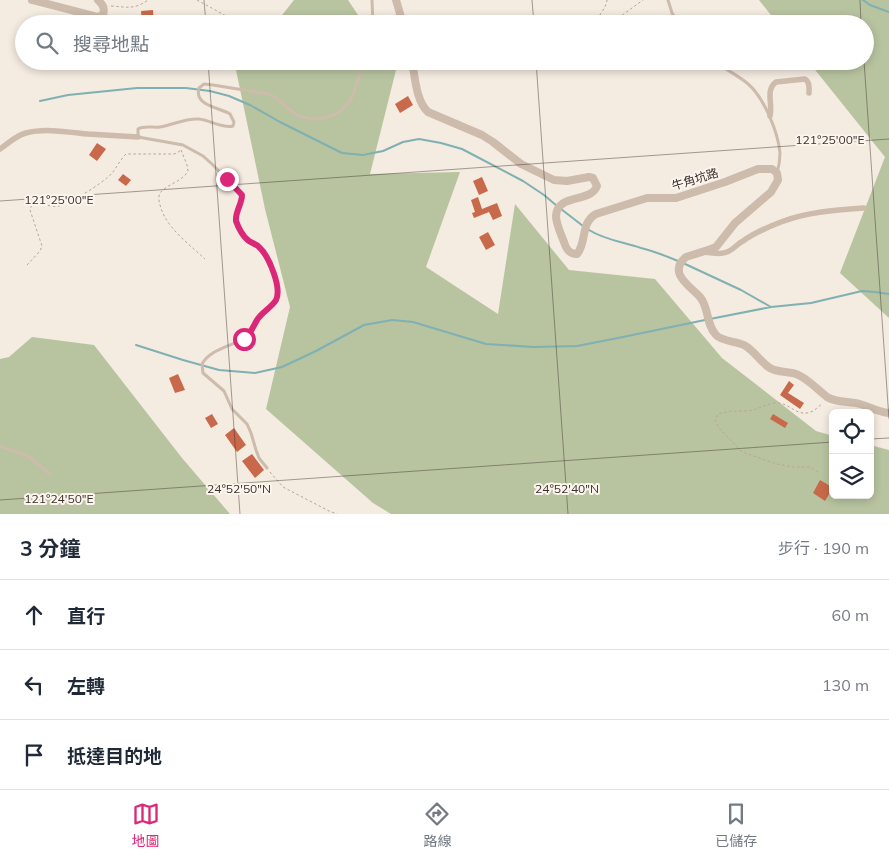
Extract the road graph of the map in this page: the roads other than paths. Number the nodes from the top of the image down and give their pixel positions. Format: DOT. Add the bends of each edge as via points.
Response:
graph roads {
  1 [pos="32,0"];
  2 [pos="372,0"];
  3 [pos="396,0"];
  4 [pos="668,0"];
  5 [pos="100,3"];
  6 [pos="90,15"];
  7 [pos="103,15"];
  8 [pos="373,15"];
  9 [pos="400,15"];
  10 [pos="673,15"];
  11 [pos="360,70"];
  12 [pos="414,70"];
  13 [pos="728,70"];
  14 [pos="809,94"];
  15 [pos="770,116"];
  16 [pos="138,137"];
  17 [pos="0,149"];
  18 [pos="777,173"];
  19 [pos="864,208"];
  20 [pos="704,252"];
  21 [pos="889,412"];
  22 [pos="0,446"];
  23 [pos="267,468"];
  24 [pos="50,474"];
  1 -- 6 [label="street"];
  2 -- 8 [label="lane"];
  3 -- 9 [label="street"];
  4 -- 10 [label="lane"];
  5 -- 7 [label="street"];
  11 -- 16 [label="lane" via="351,99 338,112 324,118 300,116 275,96 204,84 199,88 198,97 230,114 233,126 192,119 160,127 140,127"];
  12 -- 18 [label="street, 牛角坑路" via="420,101 428,112 482,135 521,164 554,180 593,178 597,186 595,190 566,201 557,210 557,223 565,246 572,254 579,251 588,222 596,214 646,198 676,198 758,169 772,169"];
  13 -- 15 [label="lane" via="751,86"];
  14 -- 15 [label="street" via="809,83 802,78 776,82 770,89"];
  15 -- 18 [label="lane" via="780,152"];
  16 -- 17 [label="street" via="64,131 27,132"];
  16 -- 23 [label="lane" via="180,144 192,150 203,156 240,192 242,198 237,224 245,238 262,250 278,284 274,304 259,318 249,335 210,354 202,364 204,373 224,391 232,409 247,424 256,450"];
  18 -- 20 [label="street" via="778,180 771,192 735,223 716,247"];
  19 -- 20 [label="street" via="807,215 763,230 728,251"];
  20 -- 21 [label="street" via="682,260 679,274 703,301 717,336 742,344 769,368 796,374 828,398"];
  22 -- 24 [label="lane" via="28,456"];
}
